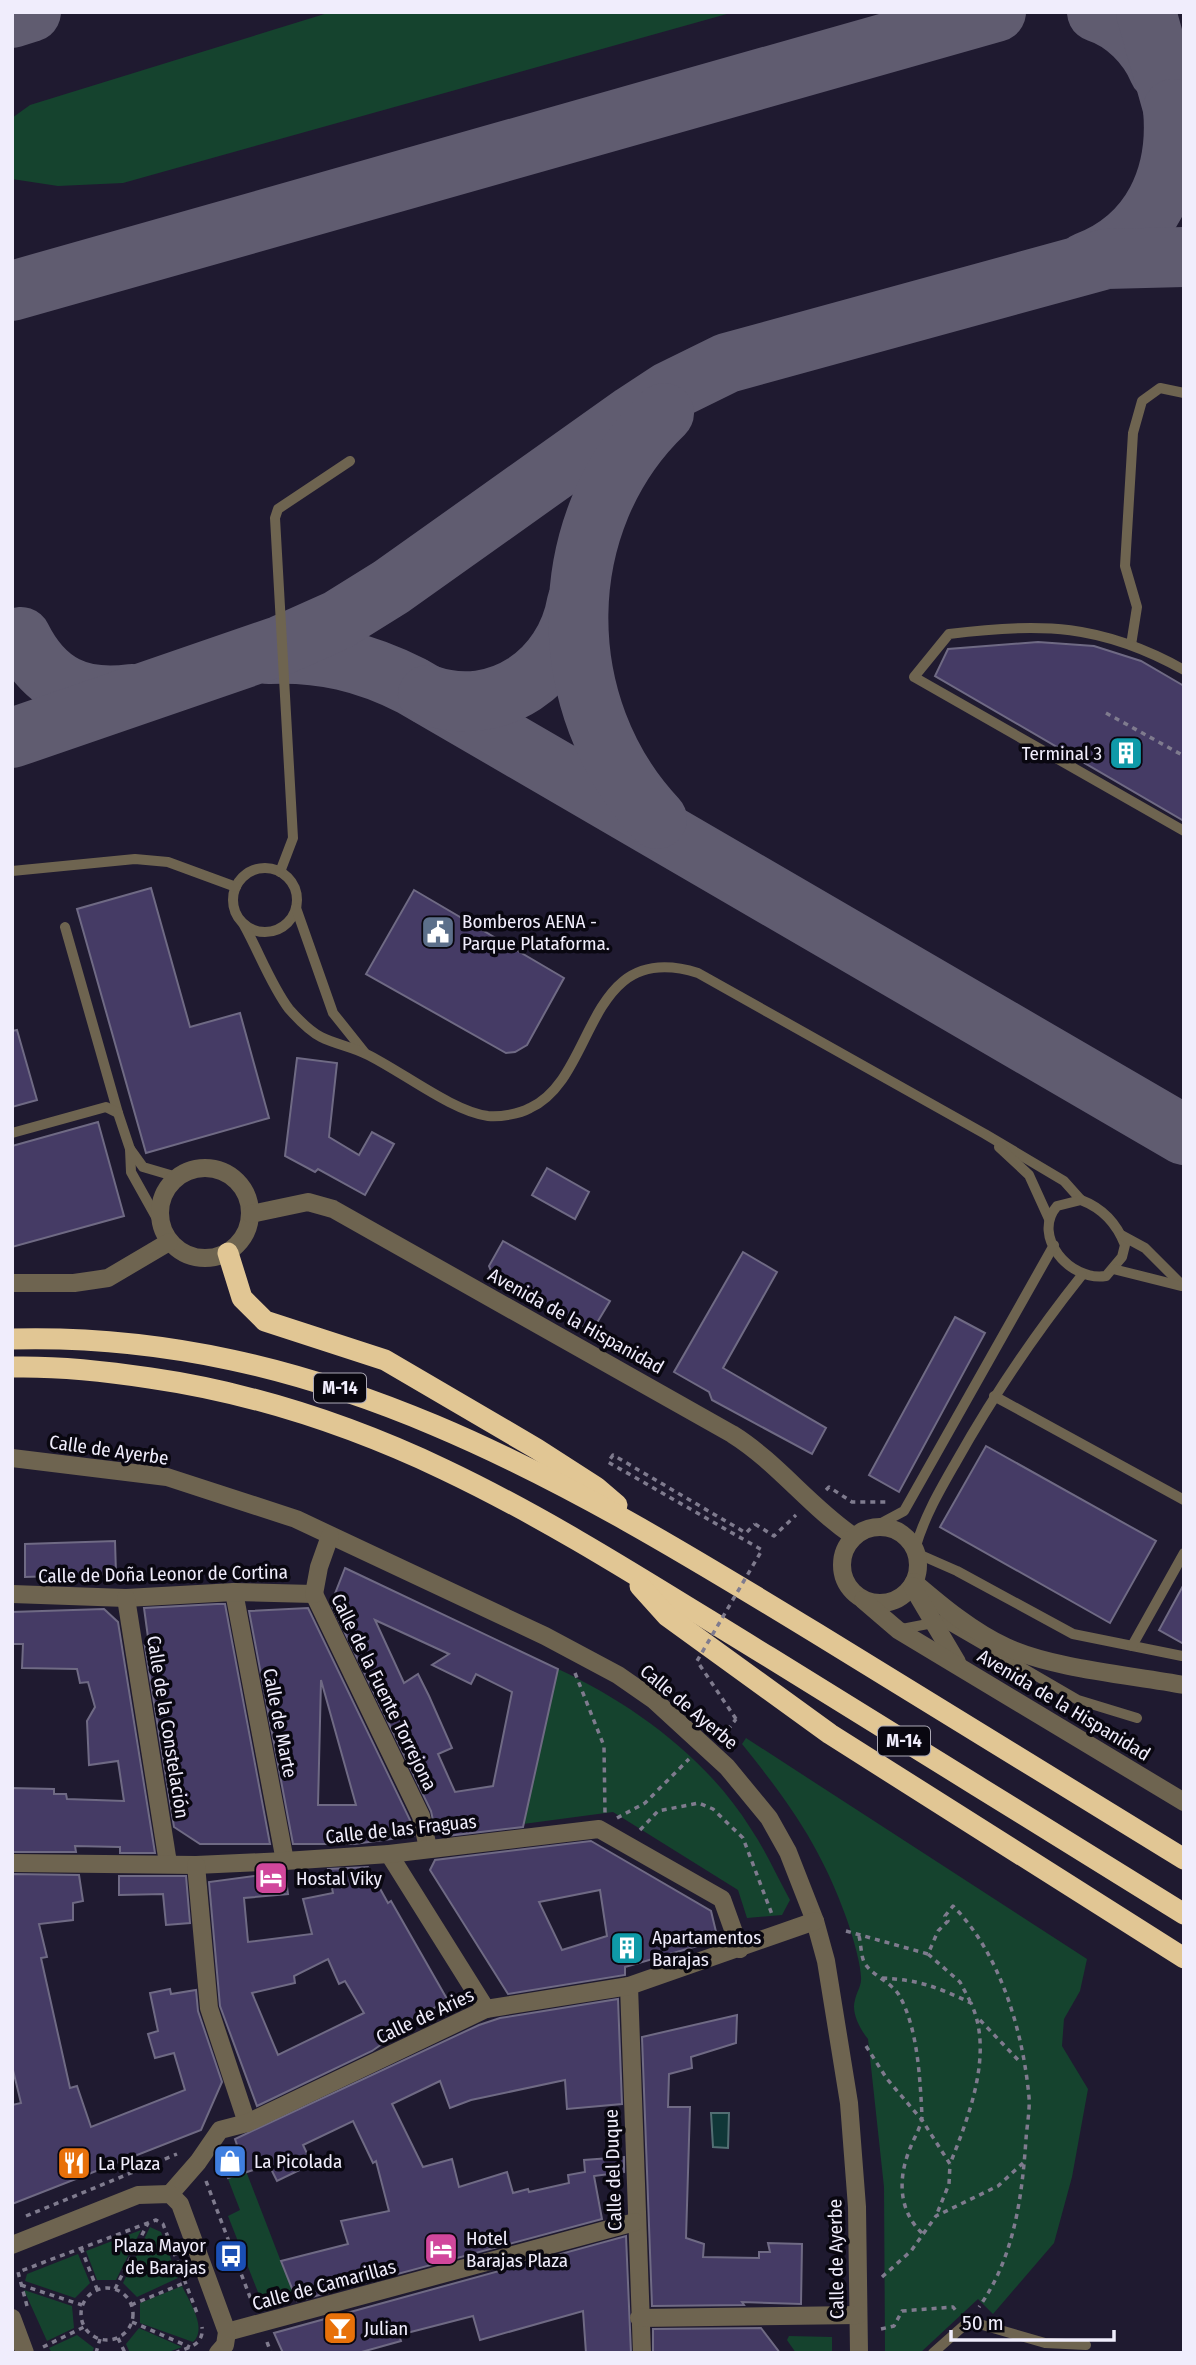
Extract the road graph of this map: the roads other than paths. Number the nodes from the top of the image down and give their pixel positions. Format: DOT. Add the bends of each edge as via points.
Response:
graph roads {
  1 [pos="1184,393"];
  2 [pos="351,461"];
  3 [pos="1131,645"];
  4 [pos="1184,670"];
  5 [pos="1184,831"];
  6 [pos="12,871"];
  7 [pos="280,872"];
  8 [pos="236,887"];
  9 [pos="296,908"];
  10 [pos="244,925"];
  11 [pos="65,927"];
  12 [pos="365,1053"];
  13 [pos="118,1113"];
  14 [pos="12,1133"];
  15 [pos="985,1134"];
  16 [pos="130,1149"];
  17 [pos="177,1177"];
  18 [pos="1081,1200"];
  19 [pos="251,1214"];
  20 [pos="1049,1219"];
  21 [pos="160,1224"];
  22 [pos="1121,1235"];
  23 [pos="169,1242"];
  24 [pos="1054,1245"];
  25 [pos="228,1253"];
  26 [pos="1113,1269"];
  27 [pos="1082,1275"];
  28 [pos="12,1283"];
  29 [pos="1183,1287"];
  30 [pos="12,1339"];
  31 [pos="12,1367"];
  32 [pos="995,1396"];
  33 [pos="12,1458"];
  34 [pos="1184,1500"];
  35 [pos="876,1526"];
  36 [pos="642,1527"];
  37 [pos="330,1536"];
  38 [pos="853,1536"];
  39 [pos="916,1551"];
  40 [pos="1184,1553"];
  41 [pos="624,1568"];
  42 [pos="913,1584"];
  43 [pos="234,1592"];
  44 [pos="12,1594"];
  45 [pos="314,1594"];
  46 [pos="126,1598"];
  47 [pos="863,1600"];
  48 [pos="940,1618"];
  49 [pos="898,1630"];
  50 [pos="1132,1646"];
  51 [pos="1182,1656"];
  52 [pos="959,1665"];
  53 [pos="1184,1685"];
  54 [pos="1137,1718"];
  55 [pos="1184,1802"];
  56 [pos="428,1848"];
  57 [pos="389,1854"];
  58 [pos="1184,1859"];
  59 [pos="285,1861"];
  60 [pos="12,1863"];
  61 [pos="168,1863"];
  62 [pos="196,1865"];
  63 [pos="1184,1914"];
  64 [pos="815,1921"];
  65 [pos="740,1949"];
  66 [pos="1184,1958"];
  67 [pos="629,1986"];
  68 [pos="486,2009"];
  69 [pos="247,2123"];
  70 [pos="170,2194"];
  71 [pos="635,2222"];
  72 [pos="12,2245"];
  73 [pos="858,2315"];
  74 [pos="12,2318"];
  75 [pos="639,2318"];
  76 [pos="227,2332"];
  77 [pos="1086,2344"];
  78 [pos="34,2350"];
  79 [pos="218,2353"];
  80 [pos="642,2353"];
  81 [pos="859,2353"];
  82 [pos="933,2353"];
  1 -- 3 [label="lane" via="1160,388 1142,401 1133,433 1125,566 1137,607"];
  2 -- 7 [label="lane" via="278,509 275,518 293,838"];
  3 -- 4 [label="lane"];
  3 -- 5 [label="lane" via="1065,629 1012,626 949,634 914,677"];
  6 -- 8 [label="lane" via="135,859 184,866"];
  7 -- 8 [label="lane" via="259,869"];
  7 -- 9 [label="lane" via="294,887"];
  8 -- 10 [label="lane" via="234,908"];
  9 -- 10 [label="lane" via="285,926 275,931"];
  9 -- 12 [label="lane" via="333,1013"];
  10 -- 12 [label="lane" via="290,1009 320,1036"];
  11 -- 13 [label="lane"];
  12 -- 15 [label="lane" via="466,1110 489,1116 530,1109 547,1098 559,1082 605,1001 619,986 637,973 679,967 698,973"];
  13 -- 14 [label="lane" via="106,1107"];
  13 -- 16 [label="lane"];
  15 -- 18 [label="lane" via="1063,1181"];
  15 -- 20 [label="lane" via="1029,1175"];
  16 -- 17 [label="lane" via="143,1167"];
  16 -- 21 [label="lane" via="131,1172"];
  17 -- 19 [label="street" via="205,1167 232,1176 249,1199"];
  17 -- 21 [label="street" via="160,1206"];
  18 -- 20 [label="lane" via="1057,1206"];
  18 -- 22 [label="lane" via="1097,1206"];
  19 -- 25 [label="street" via="240,1243"];
  19 -- 38 [label="street, Avenida de la Hispanidad" via="308,1202 333,1209 762,1452 822,1515"];
  20 -- 24 [label="lane" via="1048,1233"];
  21 -- 23 [label="street"];
  22 -- 26 [label="lane" via="1125,1245"];
  22 -- 29 [label="lane" via="1144,1248"];
  23 -- 25 [label="street" via="181,1253 197,1258"];
  23 -- 28 [label="street" via="108,1278"];
  24 -- 27 [label="lane" via="1066,1265"];
  24 -- 35 [label="lane" via="904,1511"];
  25 -- 36 [label="highway" via="242,1298 265,1321 397,1366 596,1487"];
  26 -- 27 [label="lane" via="1106,1276"];
  26 -- 29 [label="lane"];
  27 -- 32 [label="lane" via="1037,1331"];
  30 -- 36 [label="highway, M-14" via="184,1350 318,1381 434,1422"];
  31 -- 41 [label="highway, M-14" via="178,1382 307,1412 452,1471"];
  32 -- 34 [label="lane"];
  32 -- 39 [label="lane" via="923,1521"];
  33 -- 37 [label="street, Calle de Ayerbe" via="167,1477 296,1519"];
  35 -- 38 [label="street"];
  35 -- 39 [label="street" via="899,1531"];
  36 -- 58 [label="highway, M-14"];
  37 -- 45 [label="street"];
  37 -- 64 [label="street, Calle de Ayerbe" via="580,1655 654,1700 727,1767 769,1818"];
  38 -- 47 [label="street" via="842,1556 843,1578"];
  39 -- 42 [label="street" via="918,1569"];
  39 -- 50 [label="lane" via="1073,1634"];
  40 -- 50 [label="lane"];
  41 -- 63 [label="highway, M-14"];
  41 -- 66 [label="highway" via="667,1616 830,1734"];
  42 -- 47 [label="street" via="890,1602"];
  42 -- 48 [label="street, Avenida de la Hispanidad"];
  43 -- 45 [label="street, Calle de Doña Leonor de Cortina"];
  43 -- 46 [label="street, Calle de Doña Leonor de Cortina"];
  43 -- 59 [label="street, Calle de Marte"];
  44 -- 46 [label="street, Calle de Doña Leonor de Cortina"];
  45 -- 56 [label="street, Calle de la Fuente Torrejona" via="421,1816"];
  46 -- 61 [label="street, Calle de la Constelación"];
  47 -- 49 [label="street, Avenida de la Hispanidad"];
  48 -- 49 [label="lane"];
  48 -- 52 [label="street, Avenida de la Hispanidad"];
  48 -- 53 [label="street, Avenida de la Hispanidad" via="1006,1647 1058,1662"];
  48 -- 54 [label="lane" via="1077,1700"];
  49 -- 52 [label="street, Avenida de la Hispanidad"];
  50 -- 51 [label="lane"];
  52 -- 55 [label="street, Avenida de la Hispanidad"];
  56 -- 57 [label="street, Calle de las Fraguas"];
  56 -- 65 [label="street, Calle de las Fraguas" via="605,1823 722,1899"];
  57 -- 59 [label="street, Calle de las Fraguas"];
  57 -- 68 [label="street"];
  59 -- 62 [label="street, Calle de las Fraguas"];
  60 -- 61 [label="street, Calle de las Fraguas"];
  61 -- 62 [label="street, Calle de las Fraguas"];
  62 -- 69 [label="street" via="209,2008"];
  64 -- 65 [label="street, Calle de Aries"];
  64 -- 73 [label="street, Calle de Ayerbe" via="849,2103 857,2207"];
  65 -- 67 [label="street, Calle de Aries"];
  67 -- 68 [label="street, Calle de Aries"];
  67 -- 71 [label="street, Calle del Duque"];
  68 -- 69 [label="street, Calle de Aries"];
  69 -- 70 [label="street, Calle de Aries" via="220,2130"];
  70 -- 72 [label="street" via="138,2195"];
  70 -- 76 [label="street" via="180,2204"];
  71 -- 75 [label="street, Calle del Duque"];
  71 -- 76 [label="street, Calle de Camarillas"];
  73 -- 75 [label="street"];
  73 -- 81 [label="street, Calle de Ayerbe"];
  74 -- 78 [label="street"];
  75 -- 80 [label="street, Calle del Duque"];
  76 -- 79 [label="street"];
  77 -- 82 [label="lane" via="1045,2343 969,2321"];
}
